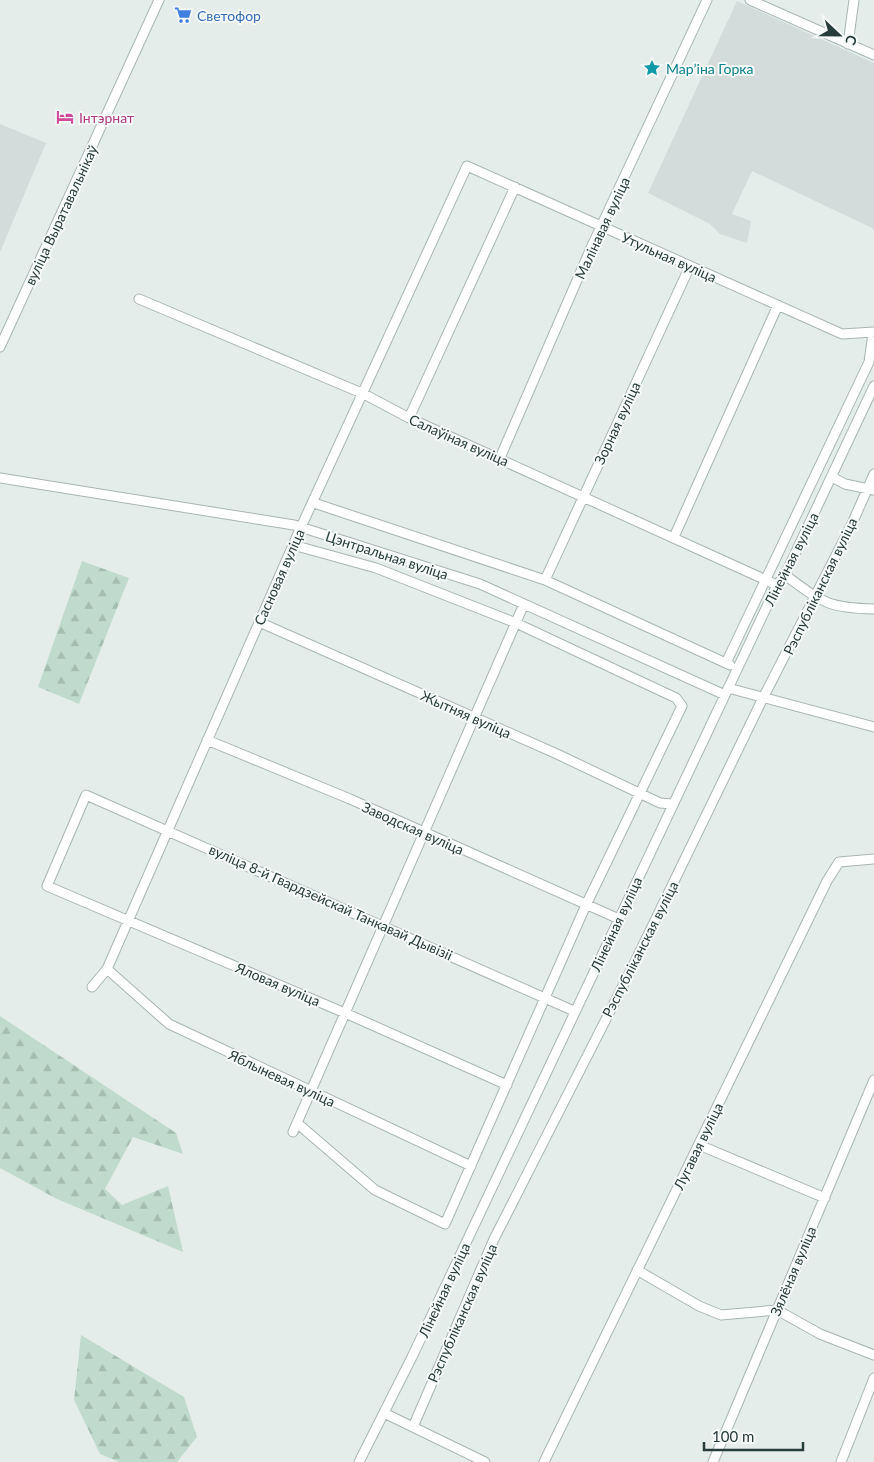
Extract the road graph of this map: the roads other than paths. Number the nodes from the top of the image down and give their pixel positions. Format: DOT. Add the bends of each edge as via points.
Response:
graph roads {
  1 [pos="159,0"];
  2 [pos="707,0"];
  3 [pos="750,0"];
  4 [pos="854,0"];
  5 [pos="848,44"];
  6 [pos="874,55"];
  7 [pos="467,166"];
  8 [pos="515,187"];
  9 [pos="602,226"];
  10 [pos="690,266"];
  11 [pos="139,300"];
  12 [pos="778,305"];
  13 [pos="873,332"];
  14 [pos="0,347"];
  15 [pos="874,386"];
  16 [pos="364,394"];
  17 [pos="410,418"];
  18 [pos="500,458"];
  19 [pos="874,474"];
  20 [pos="832,477"];
  21 [pos="0,478"];
  22 [pos="871,489"];
  23 [pos="583,496"];
  24 [pos="314,503"];
  25 [pos="301,527"];
  26 [pos="674,537"];
  27 [pos="293,545"];
  28 [pos="785,575"];
  29 [pos="765,578"];
  30 [pos="545,580"];
  31 [pos="777,585"];
  32 [pos="815,597"];
  33 [pos="524,604"];
  34 [pos="874,609"];
  35 [pos="259,622"];
  36 [pos="516,622"];
  37 [pos="728,664"];
  38 [pos="727,691"];
  39 [pos="763,698"];
  40 [pos="474,718"];
  41 [pos="874,726"];
  42 [pos="207,740"];
  43 [pos="639,793"];
  44 [pos="672,804"];
  45 [pos="167,829"];
  46 [pos="424,833"];
  47 [pos="874,859"];
  48 [pos="47,886"];
  49 [pos="586,905"];
  50 [pos="128,919"];
  51 [pos="619,919"];
  52 [pos="383,926"];
  53 [pos="106,969"];
  54 [pos="92,987"];
  55 [pos="545,997"];
  56 [pos="574,1011"];
  57 [pos="345,1013"];
  58 [pos="874,1080"];
  59 [pos="506,1085"];
  60 [pos="311,1092"];
  61 [pos="297,1123"];
  62 [pos="293,1132"];
  63 [pos="698,1145"];
  64 [pos="471,1166"];
  65 [pos="825,1198"];
  66 [pos="637,1270"];
  67 [pos="777,1310"];
  68 [pos="874,1354"];
  69 [pos="874,1378"];
  70 [pos="384,1413"];
  71 [pos="413,1427"];
  72 [pos="359,1462"];
  73 [pos="485,1462"];
  74 [pos="544,1462"];
  75 [pos="713,1462"];
  76 [pos="841,1462"];
  1 -- 14 [label="street, вуліца Выратавальнікаў"];
  2 -- 9 [label="street, Малінавая вуліца"];
  3 -- 5 [label="street"];
  4 -- 5 [label="street"];
  5 -- 6 [label="street"];
  7 -- 8 [label="street, Утульная вуліца"];
  7 -- 16 [label="street, Сасновая вуліца"];
  8 -- 9 [label="street, Утульная вуліца"];
  8 -- 17 [label="street"];
  9 -- 10 [label="street, Утульная вуліца"];
  9 -- 18 [label="street, Малінавая вуліца"];
  10 -- 12 [label="street, Утульная вуліца"];
  10 -- 23 [label="street, Зорная вуліца"];
  11 -- 16 [label="street, Салаўіная вуліца"];
  12 -- 13 [label="street, Утульная вуліца" via="842,334"];
  12 -- 26 [label="street"];
  13 -- 29 [label="street, Лінейная вуліца" via="870,362"];
  15 -- 20 [label="street, Лінейная вуліца"];
  16 -- 17 [label="street, Салаўіная вуліца"];
  16 -- 24 [label="street, Сасновая вуліца"];
  17 -- 18 [label="street, Салаўіная вуліца"];
  18 -- 23 [label="street, Салаўіная вуліца"];
  19 -- 22 [label="street, Рэспубліканская вуліца"];
  20 -- 22 [label="street" via="845,484"];
  20 -- 28 [label="street, Лінейная вуліца"];
  21 -- 25 [label="street, Цэнтральная вуліца"];
  22 -- 32 [label="street, Рэспубліканская вуліца"];
  23 -- 26 [label="street, Салаўіная вуліца"];
  23 -- 30 [label="street, Зорная вуліца"];
  24 -- 25 [label="street, Сасновая вуліца"];
  24 -- 30 [label="street, Цэнтральная вуліца"];
  25 -- 27 [label="street, Сасновая вуліца"];
  25 -- 33 [label="street, Цэнтральная вуліца" via="480,584"];
  26 -- 29 [label="street, Салаўіная вуліца"];
  27 -- 35 [label="street, Сасновая вуліца"];
  27 -- 36 [label="street" via="376,568"];
  28 -- 31 [label="street, Лінейная вуліца"];
  28 -- 32 [label="street"];
  29 -- 31 [label="street, Салаўіная вуліца"];
  29 -- 37 [label="street, Лінейная вуліца"];
  30 -- 37 [label="street, Цэнтральная вуліца"];
  31 -- 38 [label="street, Лінейная вуліца"];
  32 -- 34 [label="street" via="830,606"];
  32 -- 39 [label="street, Рэспубліканская вуліца"];
  33 -- 36 [label="street"];
  33 -- 38 [label="street, Цэнтральная вуліца"];
  35 -- 40 [label="street, Жытняя вуліца"];
  35 -- 42 [label="street, Сасновая вуліца"];
  36 -- 40 [label="street"];
  36 -- 43 [label="street" via="676,698 682,706"];
  38 -- 39 [label="street, Цэнтральная вуліца"];
  38 -- 44 [label="street, Лінейная вуліца"];
  39 -- 41 [label="street, Цэнтральная вуліца"];
  39 -- 71 [label="street, Рэспубліканская вуліца" via="631,970 494,1239"];
  40 -- 43 [label="street, Жытняя вуліца"];
  40 -- 46 [label="street"];
  42 -- 45 [label="street, Сасновая вуліца"];
  42 -- 46 [label="street, Заводская вуліца"];
  43 -- 44 [label="street, Жытняя вуліца" via="660,803"];
  43 -- 49 [label="street"];
  44 -- 51 [label="street, Лінейная вуліца"];
  45 -- 48 [label="street, вуліца 8-й Гвардзейскай Танкавай Дывізіі" via="86,794"];
  45 -- 50 [label="street, Сасновая вуліца"];
  45 -- 52 [label="street, вуліца 8-й Гвардзейскай Танкавай Дывізіі"];
  46 -- 49 [label="street, Заводская вуліца"];
  46 -- 52 [label="street"];
  47 -- 63 [label="street, Лугавая вуліца" via="839,862 827,881"];
  48 -- 50 [label="street, Яловая вуліца"];
  49 -- 51 [label="street, Заводская вуліца"];
  49 -- 55 [label="street"];
  50 -- 53 [label="street, Сасновая вуліца"];
  50 -- 57 [label="street, Яловая вуліца"];
  51 -- 56 [label="street, Лінейная вуліца"];
  52 -- 55 [label="street, вуліца 8-й Гвардзейскай Танкавай Дывізіі"];
  52 -- 57 [label="street"];
  53 -- 54 [label="street, Сасновая вуліца"];
  53 -- 60 [label="street, Яблыневая вуліца" via="169,1024"];
  55 -- 56 [label="street, вуліца 8-й Гвардзейскай Танкавай Дывізіі"];
  55 -- 59 [label="street"];
  56 -- 70 [label="street, Лінейная вуліца"];
  57 -- 59 [label="street, Яловая вуліца"];
  57 -- 60 [label="street"];
  58 -- 65 [label="street, Зялёная вуліца"];
  59 -- 64 [label="street"];
  60 -- 61 [label="street"];
  60 -- 64 [label="street, Яблыневая вуліца"];
  61 -- 62 [label="street"];
  61 -- 64 [label="street" via="374,1190 445,1224"];
  63 -- 65 [label="street"];
  63 -- 66 [label="street, Лугавая вуліца"];
  65 -- 67 [label="street, Зялёная вуліца"];
  66 -- 67 [label="street" via="721,1315"];
  66 -- 74 [label="street, Лугавая вуліца"];
  67 -- 68 [label="street" via="820,1334"];
  67 -- 75 [label="street, Зялёная вуліца"];
  69 -- 76 [label="street"];
  70 -- 71 [label="street"];
  70 -- 72 [label="street, Лінейная вуліца"];
  71 -- 73 [label="street"];
}
